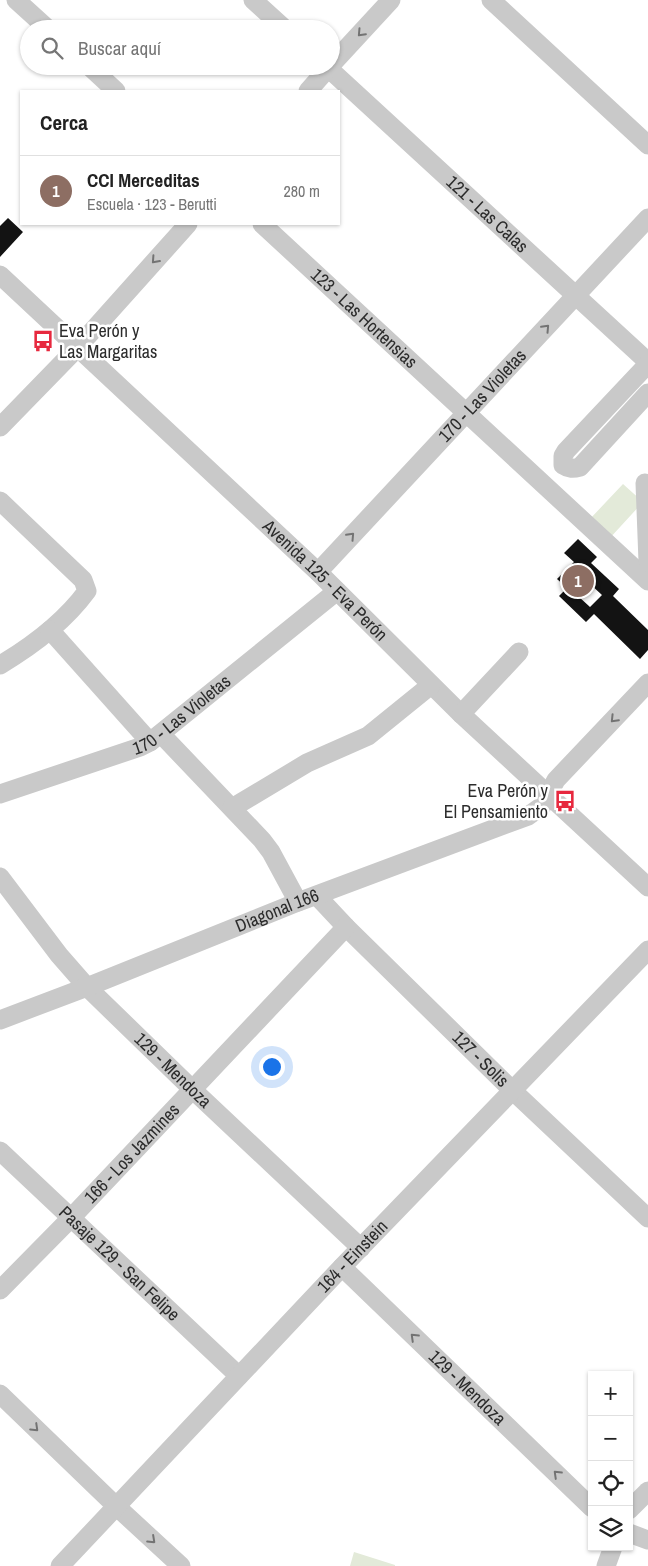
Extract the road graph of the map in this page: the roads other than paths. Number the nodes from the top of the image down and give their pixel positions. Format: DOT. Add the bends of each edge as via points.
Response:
graph roads {
  1 [pos="16,0"];
  2 [pos="253,0"];
  3 [pos="391,0"];
  4 [pos="492,0"];
  5 [pos="38,20"];
  6 [pos="275,20"];
  7 [pos="340,54"];
  8 [pos="99,75"];
  9 [pos="321,75"];
  10 [pos="339,75"];
  11 [pos="115,90"];
  12 [pos="309,90"];
  13 [pos="648,144"];
  14 [pos="648,218"];
  15 [pos="187,225"];
  16 [pos="263,225"];
  17 [pos="0,275"];
  18 [pos="577,295"];
  19 [pos="77,348"];
  20 [pos="648,363"];
  21 [pos="648,394"];
  22 [pos="466,412"];
  23 [pos="0,427"];
  24 [pos="645,483"];
  25 [pos="1,503"];
  26 [pos="647,571"];
  27 [pos="318,572"];
  28 [pos="337,591"];
  29 [pos="50,630"];
  30 [pos="519,652"];
  31 [pos="0,665"];
  32 [pos="648,683"];
  33 [pos="431,685"];
  34 [pos="461,714"];
  35 [pos="156,738"];
  36 [pos="0,794"];
  37 [pos="549,795"];
  38 [pos="232,808"];
  39 [pos="0,877"];
  40 [pos="648,887"];
  41 [pos="317,896"];
  42 [pos="7,897"];
  43 [pos="298,902"];
  44 [pos="346,927"];
  45 [pos="648,950"];
  46 [pos="87,988"];
  47 [pos="0,1020"];
  48 [pos="192,1089"];
  49 [pos="512,1090"];
  50 [pos="0,1150"];
  51 [pos="71,1218"];
  52 [pos="648,1218"];
  53 [pos="361,1248"];
  54 [pos="342,1267"];
  55 [pos="0,1290"];
  56 [pos="239,1376"];
  57 [pos="0,1394"];
  58 [pos="648,1490"];
  59 [pos="590,1506"];
  60 [pos="633,1506"];
  61 [pos="117,1507"];
  62 [pos="633,1535"];
  63 [pos="648,1540"];
  64 [pos="612,1551"];
  65 [pos="60,1566"];
  66 [pos="181,1566"];
  67 [pos="606,1566"];
  1 -- 5 [label="street"];
  2 -- 6 [label="street"];
  3 -- 7 [label="street, one-way"];
  4 -- 13 [label="street"];
  8 -- 11 [label="street"];
  9 -- 12 [label="street"];
  10 -- 18 [label="street, 121 - Las Calas"];
  14 -- 18 [label="street, 170 - Las Violetas"];
  15 -- 19 [label="street, one-way"];
  16 -- 22 [label="street, 123 - Las Hortensias"];
  17 -- 19 [label="street, Avenida 125 - Eva Perón"];
  18 -- 20 [label="street, 121 - Las Calas"];
  22 -- 18 [label="street, 170 - Las Violetas, one-way"];
  19 -- 23 [label="street"];
  19 -- 27 [label="street, Avenida 125 - Eva Perón"];
  20 -- 21 [label="street" via="566,451 563,465 574,469 580,467"];
  22 -- 26 [label="street, 123 - Las Hortensias"];
  27 -- 22 [label="street, 170 - Las Violetas, one-way"];
  24 -- 26 [label="street"];
  25 -- 29 [label="street" via="82,580 87,591"];
  27 -- 28 [label="street, Avenida 125 - Eva Perón"];
  28 -- 33 [label="street, Avenida 125 - Eva Perón"];
  28 -- 35 [label="street, 170 - Las Violetas"];
  29 -- 31 [label="street"];
  29 -- 35 [label="street"];
  30 -- 34 [label="street"];
  32 -- 37 [label="street, Diagonal 166, one-way" via="556,780"];
  33 -- 34 [label="street, Avenida 125 - Eva Perón"];
  33 -- 38 [label="street" via="368,736 307,763"];
  34 -- 37 [label="street, Avenida 125 - Eva Perón"];
  35 -- 36 [label="street, 170 - Las Violetas" via="140,747"];
  35 -- 38 [label="street"];
  37 -- 40 [label="street, Avenida 125 - Eva Perón"];
  37 -- 41 [label="street, Diagonal 166" via="542,806 528,816"];
  38 -- 43 [label="street" via="271,852"];
  39 -- 42 [label="street, 129 - Mendoza"];
  41 -- 43 [label="street, Diagonal 166"];
  41 -- 44 [label="street, 127 - Solis"];
  42 -- 46 [label="street, 129 - Mendoza"];
  43 -- 46 [label="street, Diagonal 166"];
  44 -- 48 [label="street, 166 - Los Jazmines"];
  44 -- 49 [label="street, 127 - Solis"];
  45 -- 49 [label="street, 164 - Einstein"];
  46 -- 47 [label="street, Diagonal 166"];
  46 -- 48 [label="street, 129 - Mendoza"];
  48 -- 51 [label="street, 166 - Los Jazmines"];
  48 -- 53 [label="street, 129 - Mendoza"];
  49 -- 52 [label="street, 127 - Solis"];
  49 -- 53 [label="street, 164 - Einstein"];
  50 -- 51 [label="street, Pasaje 129 - San Felipe"];
  51 -- 55 [label="street, 166 - Los Jazmines"];
  51 -- 56 [label="street, Pasaje 129 - San Felipe"];
  53 -- 54 [label="street, 164 - Einstein"];
  54 -- 56 [label="street, 164 - Einstein"];
  59 -- 54 [label="street, 129 - Mendoza, one-way"];
  56 -- 61 [label="street, 164 - Einstein"];
  57 -- 61 [label="street, one-way"];
  58 -- 60 [label="street"];
  61 -- 65 [label="street, 164 - Einstein"];
  61 -- 66 [label="street, one-way"];
  62 -- 63 [label="street"];
  64 -- 67 [label="street"];
}
